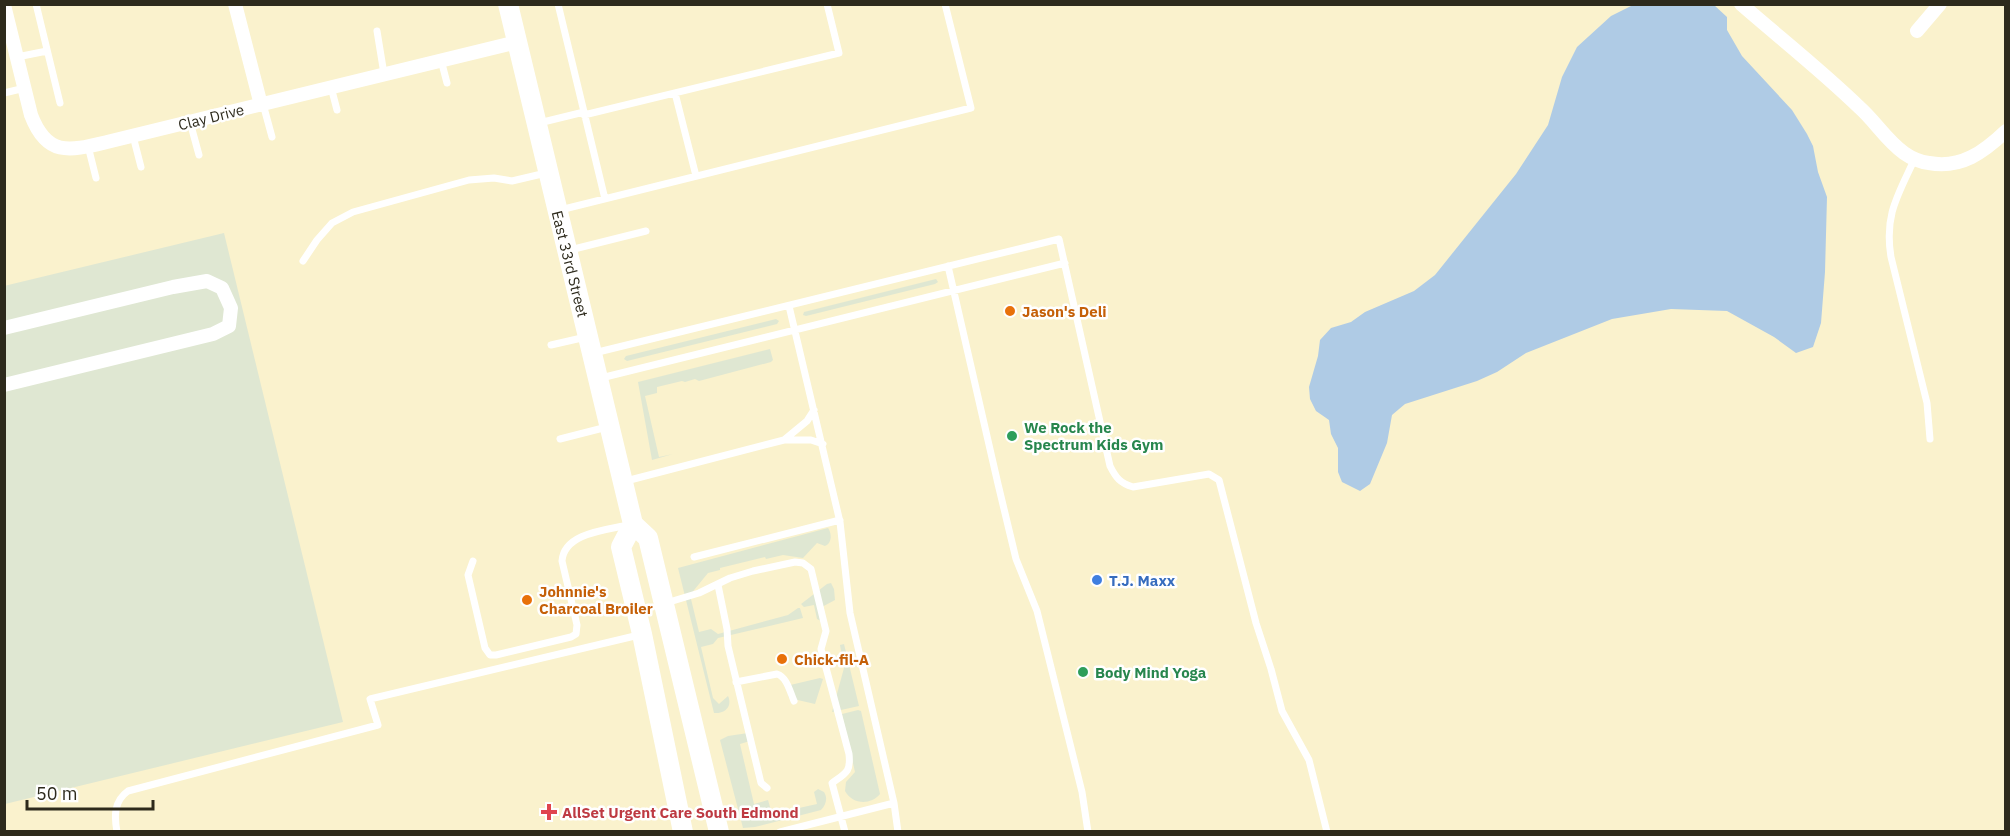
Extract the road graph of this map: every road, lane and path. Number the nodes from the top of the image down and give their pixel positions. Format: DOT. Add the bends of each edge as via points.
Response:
graph roads {
  1 [pos="36,4"];
  2 [pos="236,4"];
  3 [pos="508,4"];
  4 [pos="558,4"];
  5 [pos="827,4"];
  6 [pos="945,4"];
  7 [pos="1741,4"];
  8 [pos="1940,4"];
  9 [pos="4,5"];
  10 [pos="377,31"];
  11 [pos="1917,31"];
  12 [pos="517,42"];
  13 [pos="47,51"];
  14 [pos="17,57"];
  15 [pos="441,60"];
  16 [pos="384,74"];
  17 [pos="447,83"];
  18 [pos="332,87"];
  19 [pos="25,88"];
  20 [pos="4,93"];
  21 [pos="675,93"];
  22 [pos="60,103"];
  23 [pos="262,104"];
  24 [pos="337,110"];
  25 [pos="584,114"];
  26 [pos="190,122"];
  27 [pos="537,124"];
  28 [pos="2006,131"];
  29 [pos="133,136"];
  30 [pos="272,137"];
  31 [pos="88,146"];
  32 [pos="199,155"];
  33 [pos="1914,158"];
  34 [pos="141,167"];
  35 [pos="548,172"];
  36 [pos="696,176"];
  37 [pos="96,178"];
  38 [pos="605,199"];
  39 [pos="558,211"];
  40 [pos="646,231"];
  41 [pos="567,250"];
  42 [pos="303,261"];
  43 [pos="1065,263"];
  44 [pos="948,266"];
  45 [pos="953,291"];
  46 [pos="789,306"];
  47 [pos="4,328"];
  48 [pos="794,330"];
  49 [pos="552,345"];
  50 [pos="590,345"];
  51 [pos="598,379"];
  52 [pos="4,385"];
  53 [pos="814,410"];
  54 [pos="610,427"];
  55 [pos="560,439"];
  56 [pos="1930,439"];
  57 [pos="784,440"];
  58 [pos="823,444"];
  59 [pos="623,482"];
  60 [pos="840,520"];
  61 [pos="633,524"];
  62 [pos="694,557"];
  63 [pos="472,561"];
  64 [pos="718,585"];
  65 [pos="663,603"];
  66 [pos="642,634"];
  67 [pos="736,682"];
  68 [pos="794,701"];
  69 [pos="767,788"];
  70 [pos="894,803"];
  71 [pos="841,816"];
  72 [pos="897,830"];
  73 [pos="117,831"];
  74 [pos="683,831"];
  75 [pos="719,831"];
  76 [pos="780,831"];
  77 [pos="845,831"];
  78 [pos="888,831"];
  79 [pos="1088,831"];
  80 [pos="1327,831"];
  1 -- 13 [label="lane"];
  2 -- 23 [label="street"];
  3 -- 12 [label="main road, East 33rd Street"];
  4 -- 25 [label="lane"];
  5 -- 21 [label="lane" via="839,53"];
  6 -- 36 [label="lane" via="971,108"];
  7 -- 33 [label="street" via="1860,107 1888,139"];
  8 -- 11 [label="street"];
  9 -- 14 [label="street, Clay Drive"];
  10 -- 16 [label="lane"];
  12 -- 15 [label="street, Clay Drive"];
  12 -- 27 [label="main road, East 33rd Street"];
  13 -- 14 [label="lane"];
  13 -- 22 [label="lane"];
  14 -- 19 [label="street, Clay Drive"];
  15 -- 16 [label="street, Clay Drive"];
  15 -- 17 [label="lane"];
  16 -- 18 [label="street, Clay Drive"];
  18 -- 23 [label="street, Clay Drive"];
  18 -- 24 [label="lane"];
  19 -- 20 [label="lane"];
  19 -- 31 [label="street, Clay Drive" via="31,115 43,138 64,149"];
  21 -- 25 [label="lane"];
  21 -- 36 [label="lane"];
  23 -- 26 [label="street, Clay Drive"];
  23 -- 30 [label="lane"];
  25 -- 27 [label="lane"];
  25 -- 38 [label="lane"];
  26 -- 29 [label="street, Clay Drive"];
  26 -- 32 [label="lane"];
  27 -- 35 [label="main road, East 33rd Street"];
  28 -- 33 [label="street" via="1989,148 1972,157 1944,165"];
  29 -- 31 [label="street, Clay Drive"];
  29 -- 34 [label="lane"];
  31 -- 37 [label="lane"];
  33 -- 56 [label="lane" via="1890,216 1888,232 1927,403"];
  35 -- 39 [label="main road, East 33rd Street"];
  35 -- 42 [label="lane" via="512,181 469,180 353,212 332,223"];
  36 -- 38 [label="lane"];
  38 -- 39 [label="lane"];
  39 -- 41 [label="main road, East 33rd Street"];
  40 -- 41 [label="lane"];
  41 -- 50 [label="main road, East 33rd Street"];
  43 -- 44 [label="lane" via="1059,239"];
  43 -- 45 [label="lane"];
  43 -- 80 [label="lane" via="1115,477 1133,487 1209,474 1219,480 1282,711 1310,760"];
  44 -- 45 [label="lane"];
  44 -- 46 [label="lane"];
  45 -- 48 [label="lane"];
  45 -- 79 [label="lane" via="1016,559 1037,611"];
  46 -- 48 [label="lane"];
  46 -- 50 [label="lane"];
  47 -- 52 [label="street" via="207,281 222,288 231,308 229,326 213,334"];
  48 -- 51 [label="lane"];
  48 -- 53 [label="lane"];
  49 -- 50 [label="lane"];
  50 -- 51 [label="main road, East 33rd Street"];
  51 -- 54 [label="main road, East 33rd Street"];
  53 -- 57 [label="lane"];
  53 -- 58 [label="lane"];
  54 -- 55 [label="lane"];
  54 -- 59 [label="main road, East 33rd Street"];
  57 -- 58 [label="lane"];
  57 -- 59 [label="lane"];
  58 -- 60 [label="lane"];
  59 -- 61 [label="main road, East 33rd Street"];
  60 -- 62 [label="lane"];
  60 -- 70 [label="lane" via="850,613"];
  61 -- 63 [label="lane" via="582,536 563,553 576,634 496,655 490,655 485,648 468,575"];
  61 -- 65 [label="main road, East 33rd Street" via="648,538"];
  61 -- 66 [label="main road" via="621,547"];
  64 -- 65 [label="lane"];
  64 -- 67 [label="lane"];
  64 -- 71 [label="lane" via="753,571 795,562 811,569 826,631 821,649 849,754 848,772 832,783"];
  65 -- 75 [label="main road, East 33rd Street"];
  66 -- 73 [label="lane" via="370,699 378,725 128,791 116,808"];
  66 -- 74 [label="main road"];
  67 -- 68 [label="lane" via="781,675"];
  67 -- 69 [label="lane" via="761,783"];
  70 -- 71 [label="lane"];
  70 -- 72 [label="lane"];
  71 -- 76 [label="lane"];
  71 -- 77 [label="lane"];
  72 -- 78 [label="lane"];
}
